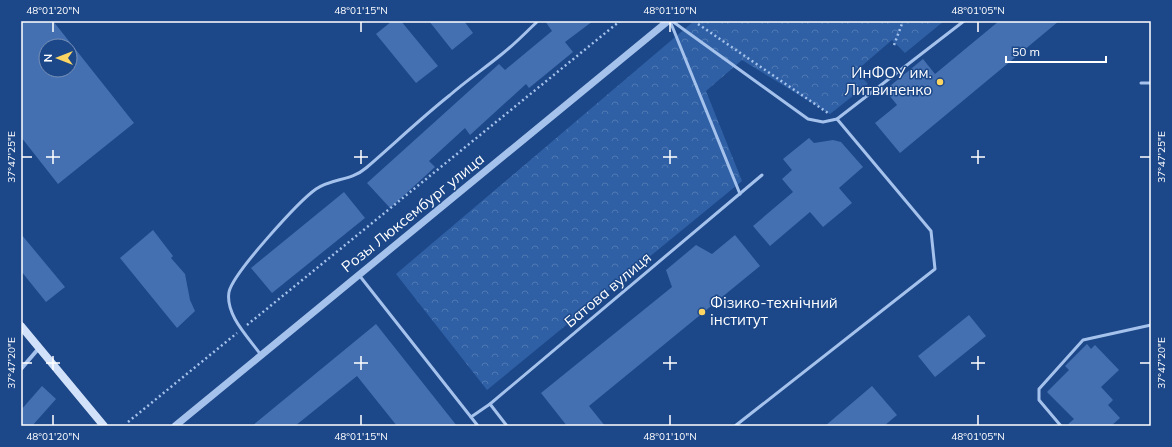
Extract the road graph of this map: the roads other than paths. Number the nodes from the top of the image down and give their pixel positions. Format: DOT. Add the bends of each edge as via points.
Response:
graph roads {
  1 [pos="538,21"];
  2 [pos="670,21"];
  3 [pos="964,21"];
  4 [pos="1141,83"];
  5 [pos="1151,83"];
  6 [pos="837,119"];
  7 [pos="762,175"];
  8 [pos="740,194"];
  9 [pos="359,275"];
  10 [pos="1151,325"];
  11 [pos="21,326"];
  12 [pos="39,348"];
  13 [pos="261,355"];
  14 [pos="21,369"];
  15 [pos="490,404"];
  16 [pos="472,417"];
  17 [pos="104,426"];
  18 [pos="175,426"];
  19 [pos="478,426"];
  20 [pos="507,426"];
  21 [pos="735,426"];
  22 [pos="1060,426"];
  1 -- 13 [label="lane" via="503,53 388,146 355,177 317,189 286,216 236,278 229,292 229,304 234,318"];
  2 -- 6 [label="lane" via="808,119 823,122"];
  2 -- 8 [label="lane"];
  2 -- 9 [label="street, Розы Люксембург улица"];
  3 -- 6 [label="lane"];
  4 -- 5 [label="lane"];
  6 -- 21 [label="lane" via="931,231 935,269"];
  7 -- 8 [label="lane, Батова вулиця"];
  8 -- 15 [label="lane, Батова вулиця"];
  9 -- 13 [label="street, Розы Люксембург улица"];
  9 -- 16 [label="lane"];
  10 -- 22 [label="lane" via="1083,340 1039,389 1039,400"];
  11 -- 12 [label="main road"];
  12 -- 14 [label="street"];
  12 -- 17 [label="main road"];
  13 -- 18 [label="street, Розы Люксембург улица"];
  15 -- 16 [label="lane, Батова вулиця"];
  15 -- 20 [label="lane"];
  16 -- 19 [label="lane"];
}
